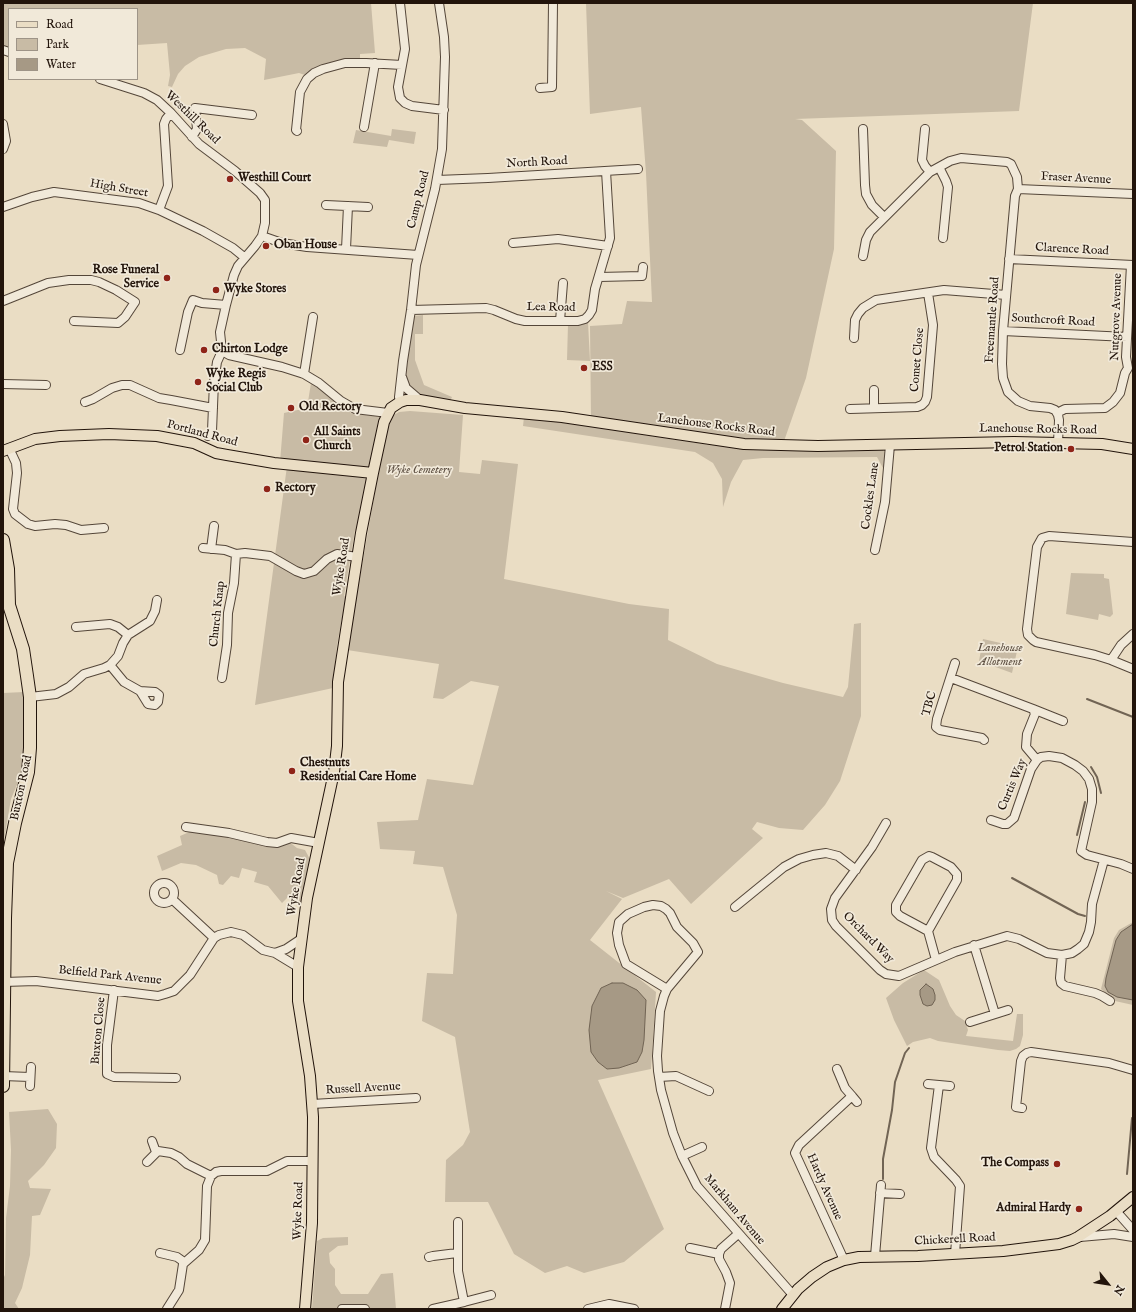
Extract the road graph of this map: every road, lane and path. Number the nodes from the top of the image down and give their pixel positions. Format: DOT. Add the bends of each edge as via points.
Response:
graph roads {
  1 [pos="400,3"];
  2 [pos="439,3"];
  3 [pos="553,3"];
  4 [pos="375,63"];
  5 [pos="402,65"];
  6 [pos="103,80"];
  7 [pos="540,88"];
  8 [pos="444,110"];
  9 [pos="171,113"];
  10 [pos="252,114"];
  11 [pos="3,124"];
  12 [pos="364,127"];
  13 [pos="863,129"];
  14 [pos="925,129"];
  15 [pos="298,132"];
  16 [pos="192,137"];
  17 [pos="3,149"];
  18 [pos="939,167"];
  19 [pos="638,169"];
  20 [pos="606,171"];
  21 [pos="930,172"];
  22 [pos="438,180"];
  23 [pos="1018,189"];
  24 [pos="1133,194"];
  25 [pos="326,205"];
  26 [pos="348,206"];
  27 [pos="3,207"];
  28 [pos="368,207"];
  29 [pos="159,210"];
  30 [pos="884,216"];
  31 [pos="262,236"];
  32 [pos="943,238"];
  33 [pos="513,243"];
  34 [pos="608,246"];
  35 [pos="346,249"];
  36 [pos="418,255"];
  37 [pos="863,256"];
  38 [pos="244,257"];
  39 [pos="1010,259"];
  40 [pos="1132,265"];
  41 [pos="643,267"];
  42 [pos="599,277"];
  43 [pos="563,283"];
  44 [pos="928,293"];
  45 [pos="1006,295"];
  46 [pos="3,301"];
  47 [pos="226,305"];
  48 [pos="411,310"];
  49 [pos="313,317"];
  50 [pos="560,321"];
  51 [pos="74,322"];
  52 [pos="1003,331"];
  53 [pos="1126,337"];
  54 [pos="854,338"];
  55 [pos="180,350"];
  56 [pos="222,351"];
  57 [pos="1131,366"];
  58 [pos="304,374"];
  59 [pos="401,377"];
  60 [pos="3,384"];
  61 [pos="46,385"];
  62 [pos="874,390"];
  63 [pos="420,400"];
  64 [pos="85,402"];
  65 [pos="400,402"];
  66 [pos="212,408"];
  67 [pos="874,408"];
  68 [pos="850,409"];
  69 [pos="388,413"];
  70 [pos="1057,413"];
  71 [pos="208,436"];
  72 [pos="1058,443"];
  73 [pos="890,445"];
  74 [pos="1133,449"];
  75 [pos="6,450"];
  76 [pos="372,473"];
  77 [pos="214,526"];
  78 [pos="104,528"];
  79 [pos="3,540"];
  80 [pos="1133,542"];
  81 [pos="875,550"];
  82 [pos="236,554"];
  83 [pos="357,557"];
  84 [pos="157,600"];
  85 [pos="76,627"];
  86 [pos="1133,634"];
  87 [pos="128,635"];
  88 [pos="1111,660"];
  89 [pos="955,663"];
  90 [pos="110,665"];
  91 [pos="1133,669"];
  92 [pos="222,678"];
  93 [pos="950,678"];
  94 [pos="140,691"];
  95 [pos="30,696"];
  96 [pos="1033,709"];
  97 [pos="1063,721"];
  98 [pos="984,740"];
  99 [pos="1036,760"];
  100 [pos="992,820"];
  101 [pos="886,823"];
  102 [pos="186,828"];
  103 [pos="319,843"];
  104 [pos="6,846"];
  105 [pos="1104,860"];
  106 [pos="1133,869"];
  107 [pos="856,870"];
  108 [pos="172,899"];
  109 [pos="735,907"];
  110 [pos="928,931"];
  111 [pos="214,938"];
  112 [pos="302,939"];
  113 [pos="974,945"];
  114 [pos="275,954"];
  115 [pos="1062,955"];
  116 [pos="936,960"];
  117 [pos="298,967"];
  118 [pos="4,982"];
  119 [pos="667,989"];
  120 [pos="114,990"];
  121 [pos="1110,1001"];
  122 [pos="1008,1010"];
  123 [pos="995,1014"];
  124 [pos="970,1022"];
  125 [pos="31,1067"];
  126 [pos="837,1069"];
  127 [pos="1133,1070"];
  128 [pos="3,1076"];
  129 [pos="659,1076"];
  130 [pos="30,1077"];
  131 [pos="176,1078"];
  132 [pos="928,1084"];
  133 [pos="939,1085"];
  134 [pos="3,1086"];
  135 [pos="30,1086"];
  136 [pos="950,1086"];
  137 [pos="709,1090"];
  138 [pos="416,1098"];
  139 [pos="312,1104"];
  140 [pos="1016,1108"];
  141 [pos="152,1140"];
  142 [pos="702,1147"];
  143 [pos="156,1152"];
  144 [pos="682,1156"];
  145 [pos="313,1161"];
  146 [pos="147,1162"];
  147 [pos="211,1176"];
  148 [pos="881,1185"];
  149 [pos="880,1193"];
  150 [pos="900,1194"];
  151 [pos="1133,1197"];
  152 [pos="1116,1211"];
  153 [pos="458,1222"];
  154 [pos="1133,1230"];
  155 [pos="738,1234"];
  156 [pos="1078,1237"];
  157 [pos="1133,1237"];
  158 [pos="690,1248"];
  159 [pos="160,1253"];
  160 [pos="457,1253"];
  161 [pos="719,1254"];
  162 [pos="955,1254"];
  163 [pos="875,1256"];
  164 [pos="429,1258"];
  165 [pos="844,1260"];
  166 [pos="184,1262"];
  167 [pos="491,1295"];
  168 [pos="793,1296"];
  169 [pos="464,1302"];
  170 [pos="623,1308"];
  171 [pos="167,1309"];
  172 [pos="304,1309"];
  173 [pos="342,1309"];
  174 [pos="365,1309"];
  175 [pos="434,1309"];
  176 [pos="588,1309"];
  177 [pos="634,1309"];
  178 [pos="725,1309"];
  179 [pos="782,1309"];
  1 -- 5 [label="street" via="405,49"];
  2 -- 8 [label="street, Camp Road" via="445,57"];
  3 -- 7 [label="street" via="556,87"];
  4 -- 5 [label="street"];
  4 -- 12 [label="street"];
  4 -- 15 [label="street" via="345,63 311,75 300,92 296,130"];
  5 -- 8 [label="street" via="398,87 401,101 412,106"];
  6 -- 9 [label="street, Westhill Road" via="147,94"];
  8 -- 22 [label="street, Camp Road"];
  9 -- 16 [label="street, Westhill Road"];
  9 -- 29 [label="street" via="164,124 168,186"];
  10 -- 16 [label="street" via="196,108 197,128"];
  11 -- 17 [label="street" via="6,141"];
  13 -- 30 [label="street" via="866,194 872,205"];
  14 -- 21 [label="street" via="922,160"];
  16 -- 31 [label="street, Westhill Road" via="262,195 266,205"];
  18 -- 21 [label="street"];
  18 -- 23 [label="street" via="961,158 1007,162 1016,174"];
  18 -- 32 [label="street" via="948,187"];
  19 -- 20 [label="street, North Road"];
  20 -- 22 [label="street, North Road"];
  20 -- 34 [label="street" via="610,233"];
  21 -- 30 [label="street"];
  22 -- 36 [label="street, Camp Road"];
  23 -- 24 [label="street, Fraser Avenue"];
  23 -- 39 [label="street, Freemantle Road" via="1015,196"];
  25 -- 26 [label="street"];
  26 -- 28 [label="street"];
  26 -- 35 [label="street"];
  27 -- 29 [label="street, High Street" via="54,192 139,203"];
  29 -- 38 [label="street, High Street" via="209,234"];
  30 -- 37 [label="street" via="868,235"];
  31 -- 35 [label="street" via="282,243"];
  31 -- 38 [label="street"];
  33 -- 34 [label="street" via="558,239"];
  34 -- 42 [label="street"];
  35 -- 36 [label="street"];
  36 -- 48 [label="street, Camp Road"];
  38 -- 47 [label="street" via="236,270"];
  39 -- 40 [label="street, Clarence Road"];
  39 -- 45 [label="street, Freemantle Road"];
  40 -- 53 [label="street, Nutgrove Avenue"];
  41 -- 42 [label="street" via="642,276"];
  42 -- 50 [label="street, Lea Road" via="589,315 582,320"];
  43 -- 50 [label="street"];
  44 -- 45 [label="street" via="948,290"];
  44 -- 54 [label="street" via="879,300 869,304 856,317"];
  44 -- 67 [label="street, Comet Close" via="933,325 926,401 917,407"];
  45 -- 52 [label="street, Freemantle Road"];
  46 -- 51 [label="street" via="48,283 91,280 116,290 135,302 118,323"];
  47 -- 55 [label="street" via="193,300"];
  47 -- 56 [label="street" via="220,332"];
  48 -- 50 [label="street, Lea Road" via="486,308 520,320"];
  48 -- 59 [label="street, Camp Road"];
  49 -- 58 [label="street"];
  52 -- 53 [label="street, Southcroft Road"];
  52 -- 70 [label="street, Freemantle Road" via="1002,372 1008,392 1022,403 1050,408"];
  53 -- 57 [label="street, Nutgrove Avenue" via="1126,360"];
  56 -- 58 [label="street"];
  56 -- 66 [label="street" via="217,362"];
  57 -- 70 [label="street, Nutgrove Avenue" via="1125,373 1120,393 1110,404 1102,408 1065,409"];
  58 -- 69 [label="street" via="348,406"];
  59 -- 63 [label="street" via="406,388"];
  59 -- 65 [label="street, Camp Road"];
  60 -- 61 [label="street"];
  62 -- 67 [label="street"];
  63 -- 65 [label="main road, Lanehouse Rocks Road"];
  63 -- 73 [label="main road, Lanehouse Rocks Road" via="465,408 562,417 744,444"];
  64 -- 66 [label="street" via="112,388 130,385 159,398"];
  65 -- 69 [label="main road"];
  66 -- 71 [label="street" via="212,431"];
  67 -- 68 [label="street, Comet Close"];
  69 -- 76 [label="main road"];
  70 -- 72 [label="street"];
  72 -- 73 [label="main road, Lanehouse Rocks Road"];
  72 -- 74 [label="main road, Lanehouse Rocks Road" via="1102,444"];
  73 -- 81 [label="street, Cockles Lane" via="885,502"];
  75 -- 76 [label="main road, Portland Road" via="35,439 60,436 162,436 194,443 227,455 274,463"];
  75 -- 78 [label="street" via="16,463 13,509 15,514 35,526 59,524 81,530"];
  76 -- 83 [label="main road, Wyke Road"];
  77 -- 82 [label="street" via="207,548"];
  79 -- 95 [label="highway, Buxton Road" via="8,569 9,605 23,649"];
  80 -- 88 [label="street" via="1049,536 1042,538 1037,547 1028,635 1036,642"];
  82 -- 83 [label="street" via="270,556 304,574 314,571 337,554"];
  82 -- 92 [label="street, Church Knap"];
  83 -- 103 [label="main road, Wyke Road" via="338,682 334,772"];
  84 -- 87 [label="street" via="150,621"];
  85 -- 87 [label="street" via="110,624"];
  86 -- 88 [label="street" via="1121,645"];
  87 -- 90 [label="street" via="118,656"];
  88 -- 91 [label="street"];
  89 -- 93 [label="street, TBC"];
  90 -- 94 [label="street" via="120,678"];
  90 -- 95 [label="street" via="84,674 56,694"];
  93 -- 96 [label="street"];
  93 -- 98 [label="street, TBC" via="936,727"];
  95 -- 104 [label="highway, Buxton Road" via="30,763"];
  96 -- 97 [label="street"];
  96 -- 99 [label="street" via="1035,714 1027,734 1026,747"];
  99 -- 100 [label="street, Curtis Way" via="1014,818 1007,824"];
  99 -- 105 [label="street, Curtis Way" via="1049,756 1062,758 1086,774 1093,796 1080,850 1085,855"];
  101 -- 107 [label="street, Orchard Way"];
  102 -- 103 [label="street" via="229,833 267,842 277,843 292,838"];
  103 -- 112 [label="main road, Wyke Road" via="307,898"];
  104 -- 118 [label="highway, Buxton Road"];
  105 -- 106 [label="street, Curtis Way"];
  105 -- 115 [label="street" via="1092,904 1091,925 1086,940 1075,952"];
  107 -- 109 [label="street" via="838,856 826,853 798,859 784,867"];
  107 -- 116 [label="street, Orchard Way" via="832,903 832,920 836,926 886,974 899,976"];
  108 -- 111 [label="street"];
  110 -- 110 [label="street" via="957,880 957,874 951,867 928,856 922,860 896,905 896,912 900,916"];
  110 -- 116 [label="street"];
  111 -- 114 [label="street" via="225,933 237,933 263,950"];
  111 -- 120 [label="street, Belfield Park Avenue" via="190,975 174,991 158,996"];
  112 -- 114 [label="street"];
  112 -- 117 [label="main road, Wyke Road"];
  113 -- 115 [label="street, Orchard Way" via="1007,936 1047,953"];
  113 -- 116 [label="street, Orchard Way"];
  113 -- 123 [label="street"];
  114 -- 117 [label="street"];
  115 -- 121 [label="street" via="1060,978 1063,985 1095,993"];
  117 -- 139 [label="main road, Wyke Road" via="298,1002 310,1069"];
  118 -- 120 [label="street, Belfield Park Avenue" via="36,981"];
  118 -- 128 [label="highway, Buxton Road"];
  119 -- 119 [label="street, Markham Avenue" via="626,964 619,945 619,922 644,907 661,906 670,913 677,927 698,952"];
  119 -- 129 [label="street, Markham Avenue" via="660,1011 657,1056"];
  120 -- 131 [label="street, Buxton Close" via="107,1045 107,1074"];
  122 -- 123 [label="street"];
  123 -- 124 [label="street"];
  125 -- 130 [label="street"];
  126 -- 165 [label="street, Hardy Avenue" via="845,1088 855,1099 799,1145 795,1153"];
  127 -- 140 [label="street" via="1109,1063 1027,1053 1021,1060"];
  128 -- 130 [label="street"];
  128 -- 134 [label="highway, Buxton Road"];
  129 -- 137 [label="street" via="676,1076"];
  129 -- 144 [label="street, Markham Avenue" via="673,1133"];
  130 -- 135 [label="street"];
  132 -- 133 [label="street"];
  133 -- 136 [label="street"];
  133 -- 162 [label="street" via="932,1151 934,1157 960,1186"];
  138 -- 139 [label="street, Russell Avenue"];
  139 -- 145 [label="main road, Wyke Road"];
  141 -- 143 [label="street"];
  142 -- 144 [label="street"];
  143 -- 146 [label="street"];
  143 -- 147 [label="street" via="174,1154"];
  144 -- 155 [label="street, Markham Avenue" via="697,1186"];
  145 -- 147 [label="street" via="290,1160 267,1171 221,1171"];
  145 -- 172 [label="main road, Wyke Road" via="312,1223"];
  147 -- 166 [label="street" via="207,1186 206,1238 199,1250"];
  148 -- 149 [label="street"];
  149 -- 150 [label="street"];
  149 -- 163 [label="street"];
  151 -- 152 [label="main road, Chickerell Road"];
  152 -- 154 [label="street"];
  152 -- 156 [label="main road, Chickerell Road"];
  153 -- 160 [label="street"];
  155 -- 161 [label="street"];
  155 -- 168 [label="street, Markham Avenue"];
  156 -- 157 [label="street" via="1114,1234"];
  156 -- 162 [label="main road, Chickerell Road" via="1037,1247"];
  158 -- 161 [label="street"];
  159 -- 166 [label="street" via="174,1256"];
  160 -- 164 [label="street"];
  160 -- 169 [label="street"];
  161 -- 178 [label="street" via="730,1283"];
  162 -- 163 [label="main road, Chickerell Road"];
  163 -- 165 [label="main road, Chickerell Road"];
  165 -- 168 [label="main road, Chickerell Road" via="816,1274"];
  166 -- 171 [label="street" via="179,1290"];
  167 -- 169 [label="street"];
  168 -- 179 [label="main road, Chickerell Road"];
  169 -- 175 [label="street"];
  170 -- 176 [label="street" via="609,1304"];
  170 -- 177 [label="street"];
  173 -- 174 [label="street"];
}
